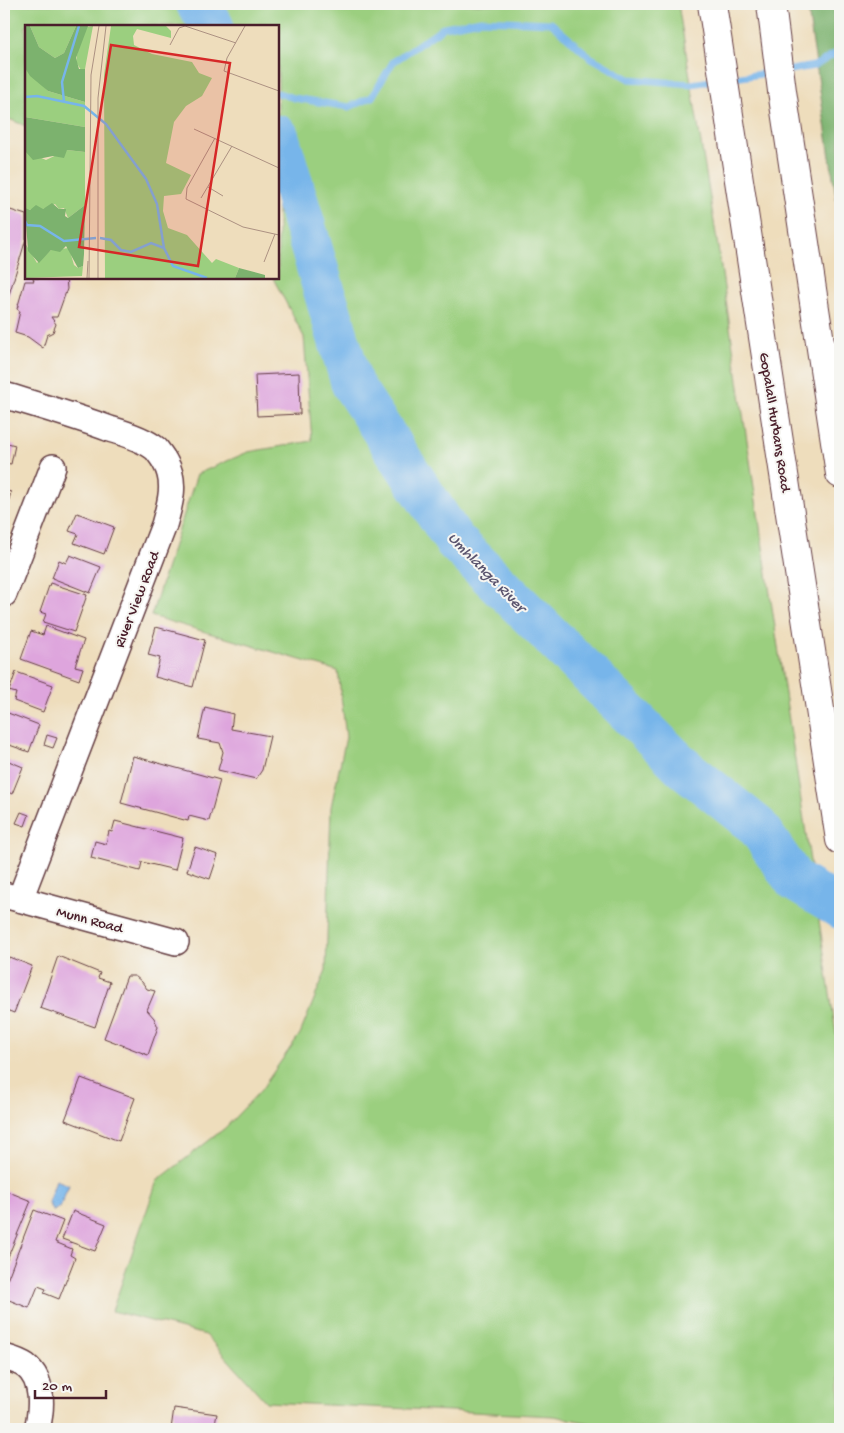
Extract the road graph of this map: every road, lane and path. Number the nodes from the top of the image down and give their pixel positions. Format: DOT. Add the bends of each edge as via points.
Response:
graph roads {
  1 [pos="712,4"];
  2 [pos="773,17"];
  3 [pos="4,395"];
  4 [pos="54,467"];
  5 [pos="840,474"];
  6 [pos="11,552"];
  7 [pos="4,594"];
  8 [pos="840,840"];
  9 [pos="12,897"];
  10 [pos="176,942"];
  11 [pos="4,1357"];
  12 [pos="37,1429"];
  1 -- 8 [label="main road, Gopalall Hurbans Road"];
  2 -- 5 [label="main road"];
  3 -- 9 [label="street, River View Road" via="129,435 155,449 166,462 172,488 164,525"];
  4 -- 6 [label="street"];
  6 -- 7 [label="street"];
  9 -- 10 [label="street, Munn Road"];
  11 -- 12 [label="street" via="27,1367 34,1375 41,1400"];
}
